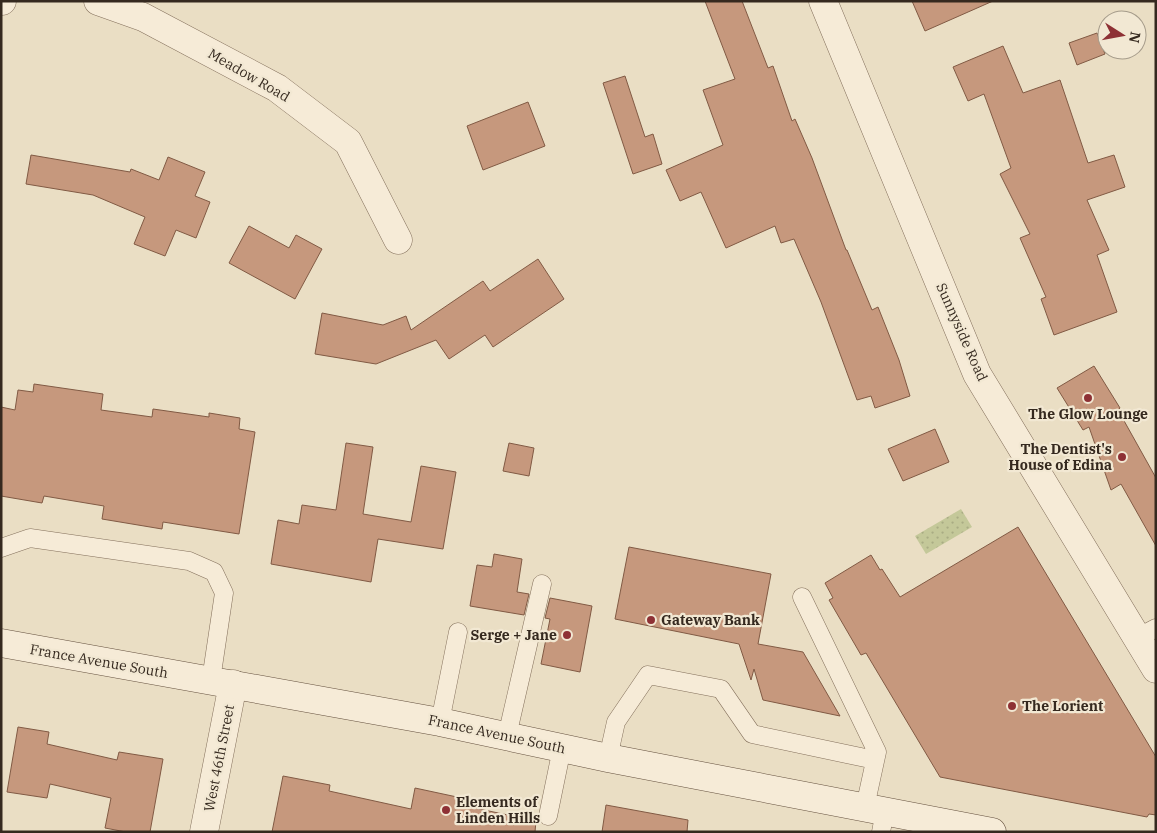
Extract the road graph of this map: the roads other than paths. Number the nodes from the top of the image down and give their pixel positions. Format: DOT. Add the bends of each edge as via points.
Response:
graph roads {
  1 [pos="98,1"];
  2 [pos="824,1"];
  3 [pos="398,240"];
  4 [pos="1,548"];
  5 [pos="542,584"];
  6 [pos="802,597"];
  7 [pos="458,632"];
  8 [pos="1146,633"];
  9 [pos="1,643"];
  10 [pos="1156,669"];
  11 [pos="222,682"];
  12 [pos="440,722"];
  13 [pos="507,736"];
  14 [pos="562,748"];
  15 [pos="608,758"];
  16 [pos="875,760"];
  17 [pos="548,816"];
  18 [pos="877,816"];
  19 [pos="204,832"];
  20 [pos="992,832"];
  1 -- 3 [label="street, Meadow Road" via="143,17 278,88 348,142"];
  2 -- 8 [label="street, Sunnyside Road" via="978,374"];
  4 -- 11 [label="lane" via="30,538 189,561 214,572 224,593"];
  5 -- 13 [label="lane"];
  6 -- 16 [label="lane" via="877,752"];
  7 -- 12 [label="lane"];
  8 -- 10 [label="street, Sunnyside Road"];
  9 -- 11 [label="street, France Avenue South"];
  11 -- 12 [label="street, France Avenue South"];
  11 -- 19 [label="street, West 46th Street"];
  12 -- 13 [label="street, France Avenue South"];
  13 -- 14 [label="street, France Avenue South"];
  14 -- 15 [label="street, France Avenue South"];
  14 -- 17 [label="lane"];
  15 -- 16 [label="lane" via="616,722 648,675 721,689 752,734"];
  15 -- 18 [label="street, France Avenue South"];
  16 -- 18 [label="lane"];
  18 -- 20 [label="street, France Avenue South"];
}
